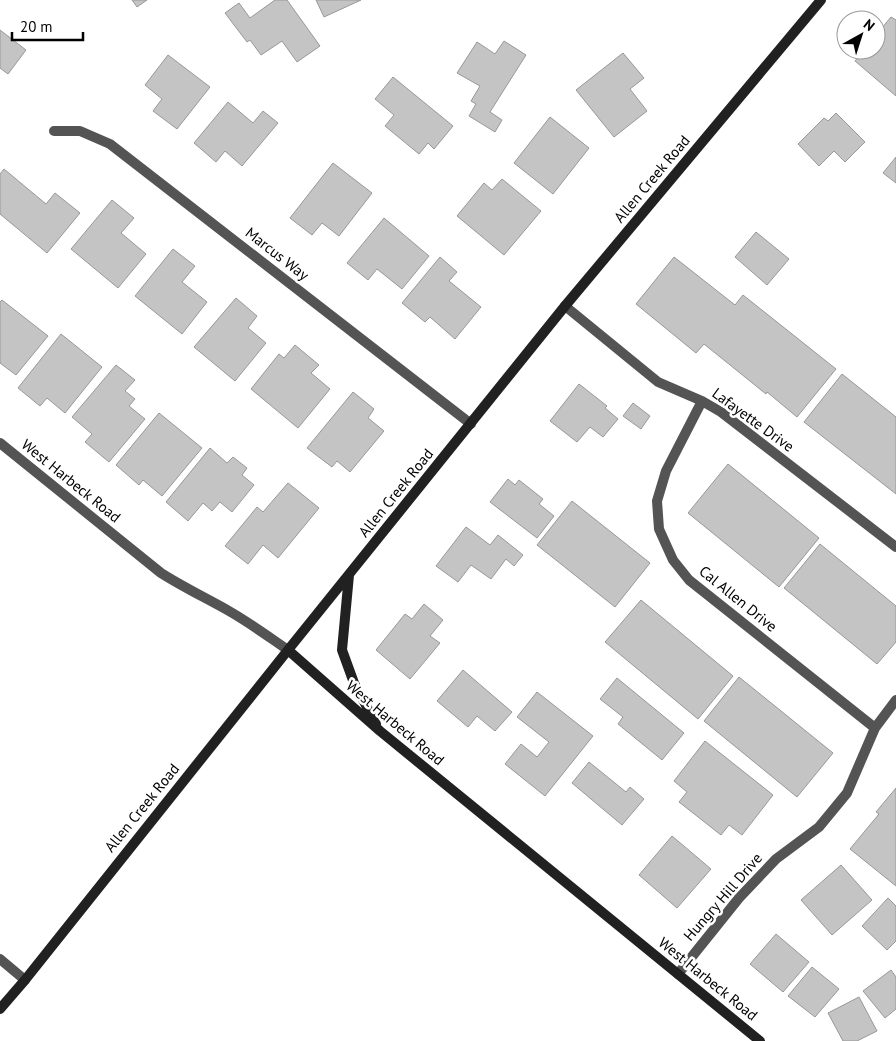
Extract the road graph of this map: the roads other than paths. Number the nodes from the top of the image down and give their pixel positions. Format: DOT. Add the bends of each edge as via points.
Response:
graph roads {
  1 [pos="821,0"];
  2 [pos="54,131"];
  3 [pos="565,306"];
  4 [pos="702,401"];
  5 [pos="471,424"];
  6 [pos="0,443"];
  7 [pos="896,547"];
  8 [pos="349,575"];
  9 [pos="288,650"];
  10 [pos="896,700"];
  11 [pos="875,728"];
  12 [pos="380,732"];
  13 [pos="0,959"];
  14 [pos="678,974"];
  15 [pos="24,980"];
  16 [pos="0,1009"];
  17 [pos="760,1041"];
  1 -- 3 [label="street, Allen Creek Road"];
  2 -- 5 [label="street, Marcus Way" via="80,130 110,144"];
  3 -- 4 [label="street, Lafayette Drive" via="658,382"];
  3 -- 5 [label="street, Allen Creek Road"];
  4 -- 7 [label="street, Lafayette Drive" via="721,412"];
  4 -- 11 [label="street, Cal Allen Drive" via="666,471 657,501 659,529 673,560 689,580"];
  5 -- 8 [label="street, Allen Creek Road"];
  6 -- 9 [label="street, West Harbeck Road" via="161,573 245,621"];
  8 -- 9 [label="street, Allen Creek Road"];
  8 -- 12 [label="street" via="342,650 354,683"];
  9 -- 12 [label="street, West Harbeck Road"];
  9 -- 15 [label="street, Allen Creek Road"];
  10 -- 11 [label="street, Hungry Hill Drive"];
  11 -- 14 [label="street, Hungry Hill Drive" via="847,794 818,827 776,858 738,898"];
  12 -- 14 [label="street, West Harbeck Road"];
  13 -- 15 [label="street"];
  14 -- 17 [label="street, West Harbeck Road"];
  15 -- 16 [label="street, Allen Creek Road"];
}
